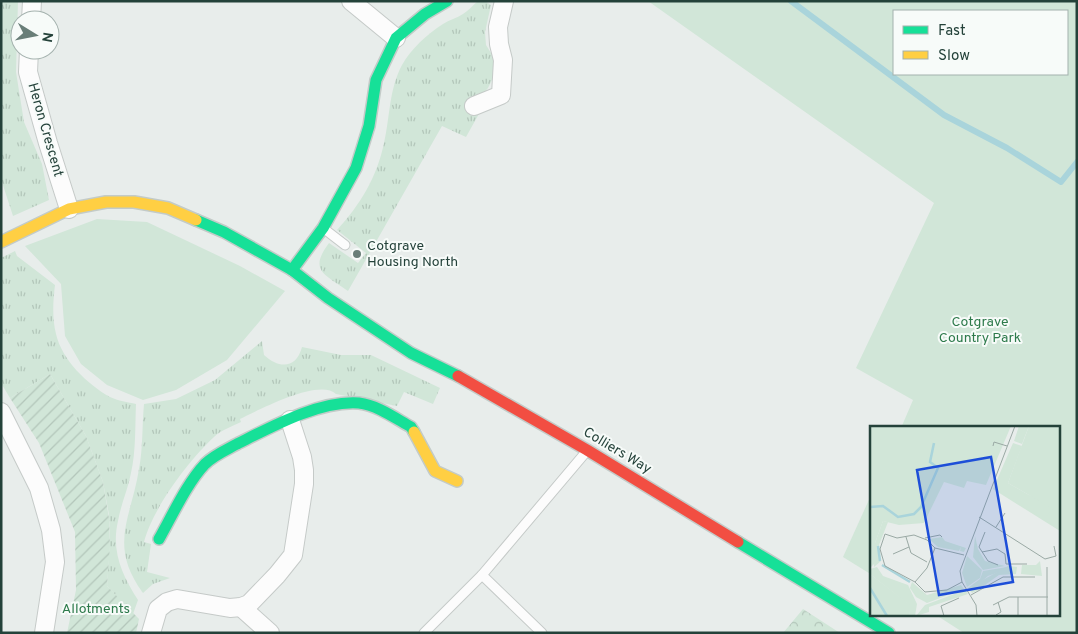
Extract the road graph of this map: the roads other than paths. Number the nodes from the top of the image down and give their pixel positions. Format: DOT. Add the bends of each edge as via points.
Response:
graph roads {
  1 [pos="351,1"];
  2 [pos="447,1"];
  3 [pos="504,1"];
  4 [pos="396,38"];
  5 [pos="29,60"];
  6 [pos="474,106"];
  7 [pos="69,209"];
  8 [pos="323,228"];
  9 [pos="1,242"];
  10 [pos="345,245"];
  11 [pos="292,270"];
  12 [pos="1,412"];
  13 [pos="290,420"];
  14 [pos="587,450"];
  15 [pos="457,481"];
  16 [pos="159,539"];
  17 [pos="482,575"];
  18 [pos="241,607"];
  19 [pos="44,633"];
  20 [pos="151,633"];
  21 [pos="270,633"];
  22 [pos="424,633"];
  23 [pos="542,633"];
  24 [pos="889,633"];
  1 -- 4 [label="street"];
  2 -- 4 [label="street"];
  3 -- 6 [label="street" via="498,27 503,60 501,95"];
  4 -- 8 [label="street" via="376,80 369,126 356,168"];
  5 -- 7 [label="street, Heron Crescent" via="28,72"];
  7 -- 9 [label="street, Colliers Way"];
  7 -- 11 [label="street, Colliers Way" via="106,202 134,202 168,208 224,232"];
  8 -- 10 [label="lane"];
  8 -- 11 [label="street"];
  11 -- 14 [label="street, Colliers Way" via="411,353 458,376"];
  12 -- 19 [label="street" via="39,488 51,530 55,562"];
  13 -- 15 [label="street" via="338,404 358,403 380,409 411,427 435,471"];
  13 -- 16 [label="street" via="213,457 204,465"];
  13 -- 18 [label="street" via="304,470 293,555 266,586"];
  14 -- 17 [label="lane"];
  14 -- 24 [label="street, Colliers Way"];
  17 -- 22 [label="lane"];
  17 -- 23 [label="lane"];
  18 -- 20 [label="street" via="177,599 158,609"];
  18 -- 21 [label="street"];
}
